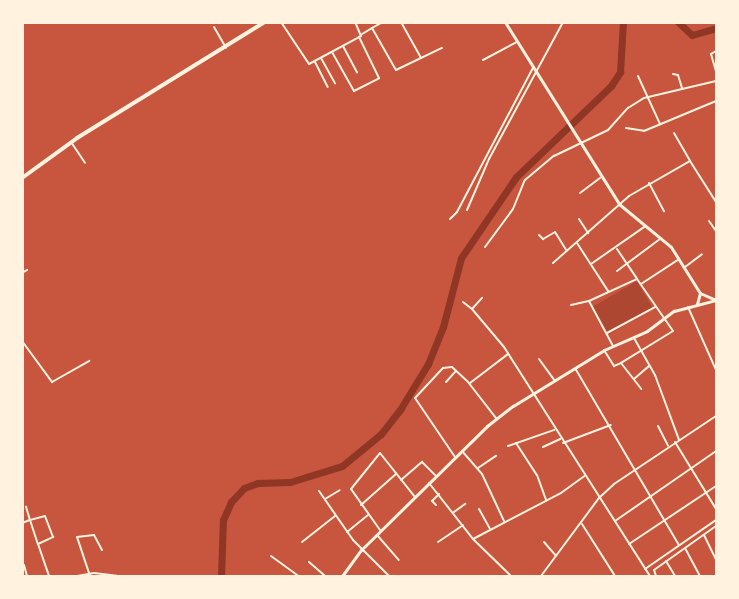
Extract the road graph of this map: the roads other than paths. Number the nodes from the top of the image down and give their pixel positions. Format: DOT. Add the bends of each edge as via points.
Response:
graph roads {
  1 [pos="265,22"];
  2 [pos="282,22"];
  3 [pos="355,22"];
  4 [pos="383,22"];
  5 [pos="401,22"];
  6 [pos="505,22"];
  7 [pos="563,22"];
  8 [pos="214,27"];
  9 [pos="372,28"];
  10 [pos="362,34"];
  11 [pos="359,37"];
  12 [pos="518,42"];
  13 [pos="343,46"];
  14 [pos="225,48"];
  15 [pos="442,48"];
  16 [pos="717,51"];
  17 [pos="333,52"];
  18 [pos="321,58"];
  19 [pos="421,58"];
  20 [pos="483,60"];
  21 [pos="315,62"];
  22 [pos="535,71"];
  23 [pos="717,71"];
  24 [pos="357,72"];
  25 [pos="673,74"];
  26 [pos="638,76"];
  27 [pos="717,81"];
  28 [pos="335,83"];
  29 [pos="328,87"];
  30 [pos="682,88"];
  31 [pos="648,96"];
  32 [pos="717,101"];
  33 [pos="660,124"];
  34 [pos="626,128"];
  35 [pos="674,133"];
  36 [pos="71,142"];
  37 [pos="578,143"];
  38 [pos="690,161"];
  39 [pos="85,163"];
  40 [pos="22,178"];
  41 [pos="600,178"];
  42 [pos="650,183"];
  43 [pos="580,193"];
  44 [pos="717,202"];
  45 [pos="619,204"];
  46 [pos="467,210"];
  47 [pos="664,211"];
  48 [pos="450,219"];
  49 [pos="579,219"];
  50 [pos="709,221"];
  51 [pos="644,227"];
  52 [pos="717,231"];
  53 [pos="588,233"];
  54 [pos="539,235"];
  55 [pos="661,239"];
  56 [pos="578,243"];
  57 [pos="484,247"];
  58 [pos="617,249"];
  59 [pos="567,251"];
  60 [pos="702,254"];
  61 [pos="679,259"];
  62 [pos="553,263"];
  63 [pos="628,263"];
  64 [pos="591,264"];
  65 [pos="683,267"];
  66 [pos="27,270"];
  67 [pos="617,271"];
  68 [pos="22,273"];
  69 [pos="637,279"];
  70 [pos="640,285"];
  71 [pos="608,291"];
  72 [pos="700,293"];
  73 [pos="482,298"];
  74 [pos="716,300"];
  75 [pos="589,301"];
  76 [pos="463,302"];
  77 [pos="697,304"];
  78 [pos="571,305"];
  79 [pos="687,306"];
  80 [pos="654,307"];
  81 [pos="472,309"];
  82 [pos="663,319"];
  83 [pos="606,333"];
  84 [pos="634,339"];
  85 [pos="22,341"];
  86 [pos="613,346"];
  87 [pos="604,350"];
  88 [pos="641,351"];
  89 [pos="508,354"];
  90 [pos="539,359"];
  91 [pos="88,361"];
  92 [pos="621,363"];
  93 [pos="649,366"];
  94 [pos="575,368"];
  95 [pos="717,370"];
  96 [pos="456,372"];
  97 [pos="634,379"];
  98 [pos="555,381"];
  99 [pos="446,382"];
  100 [pos="470,384"];
  101 [pos="641,389"];
  102 [pos="532,394"];
  103 [pos="717,416"];
  104 [pos="496,419"];
  105 [pos="612,425"];
  106 [pos="658,426"];
  107 [pos="554,430"];
  108 [pos="560,439"];
  109 [pos="677,441"];
  110 [pos="516,443"];
  111 [pos="563,443"];
  112 [pos="508,446"];
  113 [pos="668,446"];
  114 [pos="543,447"];
  115 [pos="462,451"];
  116 [pos="717,451"];
  117 [pos="496,456"];
  118 [pos="456,457"];
  119 [pos="691,467"];
  120 [pos="478,468"];
  121 [pos="632,470"];
  122 [pos="396,474"];
  123 [pos="436,476"];
  124 [pos="584,476"];
  125 [pos="401,480"];
  126 [pos="429,483"];
  127 [pos="717,486"];
  128 [pos="340,490"];
  129 [pos="319,491"];
  130 [pos="707,492"];
  131 [pos="439,494"];
  132 [pos="648,496"];
  133 [pos="415,497"];
  134 [pos="599,498"];
  135 [pos="325,500"];
  136 [pos="546,500"];
  137 [pos="465,504"];
  138 [pos="361,505"];
  139 [pos="436,505"];
  140 [pos="26,507"];
  141 [pos="479,509"];
  142 [pos="717,509"];
  143 [pos="454,512"];
  144 [pos="368,514"];
  145 [pos="335,516"];
  146 [pos="30,520"];
  147 [pos="717,520"];
  148 [pos="504,521"];
  149 [pos="615,521"];
  150 [pos="665,521"];
  151 [pos="22,523"];
  152 [pos="582,524"];
  153 [pos="463,525"];
  154 [pos="717,526"];
  155 [pos="490,529"];
  156 [pos="381,531"];
  157 [pos="347,532"];
  158 [pos="376,535"];
  159 [pos="704,535"];
  160 [pos="473,539"];
  161 [pos="302,542"];
  162 [pos="438,542"];
  163 [pos="544,542"];
  164 [pos="38,544"];
  165 [pos="628,545"];
  166 [pos="679,545"];
  167 [pos="685,548"];
  168 [pos="102,550"];
  169 [pos="361,550"];
  170 [pos="271,556"];
  171 [pos="556,556"];
  172 [pos="399,560"];
  173 [pos="717,560"];
  174 [pos="666,561"];
  175 [pos="309,562"];
  176 [pos="24,565"];
  177 [pos="645,569"];
  178 [pos="384,571"];
  179 [pos="89,575"];
  180 [pos="27,576"];
  181 [pos="49,576"];
  182 [pos="77,576"];
  183 [pos="117,576"];
  184 [pos="299,576"];
  185 [pos="325,576"];
  186 [pos="342,576"];
  187 [pos="379,576"];
  188 [pos="389,576"];
  189 [pos="511,576"];
  190 [pos="541,576"];
  191 [pos="615,576"];
  192 [pos="650,576"];
  193 [pos="656,576"];
  194 [pos="675,576"];
  195 [pos="700,576"];
  1 -- 14 [label="main road"];
  2 -- 21 [label="street" via="305,62"];
  3 -- 10 [label="street"];
  4 -- 9 [label="street"];
  5 -- 19 [label="street"];
  6 -- 12 [label="street"];
  7 -- 22 [label="street"];
  8 -- 14 [label="street"];
  9 -- 10 [label="street"];
  9 -- 19 [label="street" via="395,69"];
  10 -- 11 [label="street"];
  11 -- 13 [label="street"];
  11 -- 17 [label="street" via="379,78 354,91"];
  12 -- 20 [label="street"];
  12 -- 22 [label="street"];
  13 -- 17 [label="street"];
  13 -- 24 [label="street"];
  14 -- 36 [label="main road"];
  15 -- 19 [label="street"];
  16 -- 23 [label="street" via="711,54"];
  17 -- 18 [label="street"];
  18 -- 21 [label="street"];
  18 -- 28 [label="street"];
  21 -- 29 [label="street"];
  22 -- 37 [label="street"];
  22 -- 46 [label="street"];
  22 -- 48 [label="street" via="458,212"];
  25 -- 30 [label="street" via="678,75"];
  26 -- 31 [label="street"];
  27 -- 30 [label="street"];
  30 -- 31 [label="street"];
  31 -- 33 [label="street"];
  31 -- 37 [label="street" via="628,108 603,134"];
  32 -- 33 [label="street"];
  33 -- 34 [label="street" via="642,131"];
  35 -- 38 [label="street"];
  36 -- 39 [label="street"];
  36 -- 40 [label="main road"];
  37 -- 41 [label="street"];
  37 -- 57 [label="street" via="528,176 513,209"];
  38 -- 42 [label="street"];
  38 -- 44 [label="street"];
  41 -- 43 [label="street"];
  41 -- 45 [label="street"];
  42 -- 45 [label="street"];
  42 -- 47 [label="street"];
  45 -- 51 [label="street"];
  45 -- 53 [label="street"];
  49 -- 53 [label="street"];
  50 -- 52 [label="street"];
  51 -- 55 [label="street"];
  51 -- 58 [label="street"];
  53 -- 56 [label="street"];
  54 -- 59 [label="street" via="543,239 555,232"];
  55 -- 61 [label="street"];
  55 -- 63 [label="street"];
  56 -- 59 [label="street"];
  56 -- 64 [label="street"];
  58 -- 63 [label="street"];
  58 -- 64 [label="street"];
  59 -- 62 [label="street"];
  60 -- 65 [label="street"];
  61 -- 65 [label="street"];
  61 -- 70 [label="street"];
  63 -- 67 [label="street"];
  63 -- 69 [label="street"];
  64 -- 71 [label="street"];
  65 -- 72 [label="street"];
  66 -- 68 [label="street"];
  69 -- 70 [label="street"];
  69 -- 71 [label="street"];
  70 -- 80 [label="street"];
  71 -- 75 [label="street"];
  72 -- 74 [label="street"];
  72 -- 77 [label="street"];
  73 -- 81 [label="street"];
  74 -- 77 [label="street"];
  75 -- 78 [label="street"];
  75 -- 83 [label="street"];
  76 -- 81 [label="street"];
  77 -- 79 [label="street"];
  79 -- 82 [label="street"];
  79 -- 95 [label="street"];
  80 -- 82 [label="street"];
  80 -- 83 [label="street"];
  81 -- 89 [label="street" via="486,321"];
  82 -- 84 [label="street"];
  82 -- 88 [label="street" via="672,332"];
  83 -- 86 [label="street"];
  84 -- 86 [label="street"];
  84 -- 88 [label="street"];
  85 -- 91 [label="street" via="51,382"];
  86 -- 87 [label="street"];
  87 -- 92 [label="street" via="614,366"];
  87 -- 94 [label="street"];
  88 -- 92 [label="street"];
  88 -- 93 [label="street"];
  89 -- 100 [label="street"];
  89 -- 102 [label="street"];
  90 -- 98 [label="street"];
  92 -- 97 [label="street"];
  93 -- 97 [label="street"];
  93 -- 109 [label="street"];
  94 -- 98 [label="street"];
  94 -- 105 [label="street" via="598,410"];
  96 -- 99 [label="street"];
  96 -- 100 [label="street"];
  96 -- 118 [label="street" via="449,366 443,368 415,398"];
  97 -- 101 [label="street"];
  98 -- 102 [label="street"];
  100 -- 104 [label="street"];
  102 -- 104 [label="street"];
  102 -- 107 [label="street"];
  103 -- 109 [label="street"];
  104 -- 115 [label="street"];
  105 -- 111 [label="street"];
  105 -- 121 [label="street"];
  106 -- 113 [label="street"];
  107 -- 108 [label="street"];
  107 -- 110 [label="street"];
  108 -- 111 [label="street"];
  108 -- 114 [label="street"];
  109 -- 113 [label="street"];
  109 -- 119 [label="street"];
  110 -- 112 [label="street"];
  110 -- 136 [label="street" via="537,475"];
  111 -- 124 [label="street"];
  113 -- 121 [label="street"];
  115 -- 118 [label="street"];
  115 -- 120 [label="street"];
  116 -- 119 [label="street"];
  117 -- 120 [label="street"];
  118 -- 123 [label="street"];
  119 -- 130 [label="street"];
  119 -- 132 [label="street"];
  120 -- 148 [label="street"];
  121 -- 132 [label="street"];
  121 -- 134 [label="street"];
  122 -- 125 [label="street"];
  122 -- 138 [label="street"];
  122 -- 138 [label="street" via="380,453 351,487"];
  123 -- 125 [label="street" via="422,462"];
  123 -- 126 [label="street"];
  124 -- 134 [label="street"];
  124 -- 136 [label="street"];
  125 -- 133 [label="street"];
  126 -- 131 [label="street"];
  126 -- 133 [label="street"];
  127 -- 130 [label="street"];
  128 -- 135 [label="street"];
  129 -- 135 [label="street"];
  130 -- 142 [label="street"];
  130 -- 150 [label="street"];
  131 -- 139 [label="street" via="432,501"];
  131 -- 143 [label="street"];
  132 -- 149 [label="street"];
  132 -- 150 [label="street"];
  133 -- 156 [label="street"];
  134 -- 149 [label="street"];
  134 -- 152 [label="street"];
  135 -- 145 [label="street"];
  136 -- 148 [label="street"];
  137 -- 143 [label="street"];
  138 -- 144 [label="street"];
  140 -- 146 [label="street"];
  141 -- 155 [label="street"];
  143 -- 153 [label="street"];
  144 -- 156 [label="street"];
  144 -- 157 [label="street"];
  145 -- 157 [label="street"];
  145 -- 161 [label="street"];
  146 -- 151 [label="street"];
  146 -- 164 [label="street"];
  146 -- 164 [label="street" via="45,516 53,537"];
  147 -- 166 [label="street"];
  148 -- 155 [label="street"];
  149 -- 165 [label="street"];
  150 -- 165 [label="street"];
  150 -- 166 [label="street"];
  152 -- 171 [label="street"];
  152 -- 191 [label="street"];
  153 -- 160 [label="street"];
  153 -- 162 [label="street"];
  154 -- 159 [label="street"];
  155 -- 160 [label="street"];
  156 -- 158 [label="street"];
  157 -- 169 [label="street"];
  158 -- 169 [label="street"];
  158 -- 172 [label="street"];
  159 -- 167 [label="street"];
  159 -- 173 [label="street"];
  160 -- 189 [label="street"];
  163 -- 171 [label="street"];
  164 -- 181 [label="street"];
  165 -- 177 [label="street"];
  166 -- 177 [label="street"];
  167 -- 174 [label="street"];
  167 -- 195 [label="street"];
  168 -- 179 [label="street" via="94,535 77,537"];
  169 -- 178 [label="street"];
  169 -- 186 [label="street"];
  170 -- 184 [label="street"];
  171 -- 190 [label="street"];
  174 -- 193 [label="street" via="654,570"];
  174 -- 194 [label="street"];
  175 -- 185 [label="street"];
  176 -- 180 [label="street"];
  177 -- 192 [label="street"];
  178 -- 187 [label="street"];
  178 -- 188 [label="street"];
  179 -- 182 [label="street"];
  179 -- 183 [label="street"];
}
